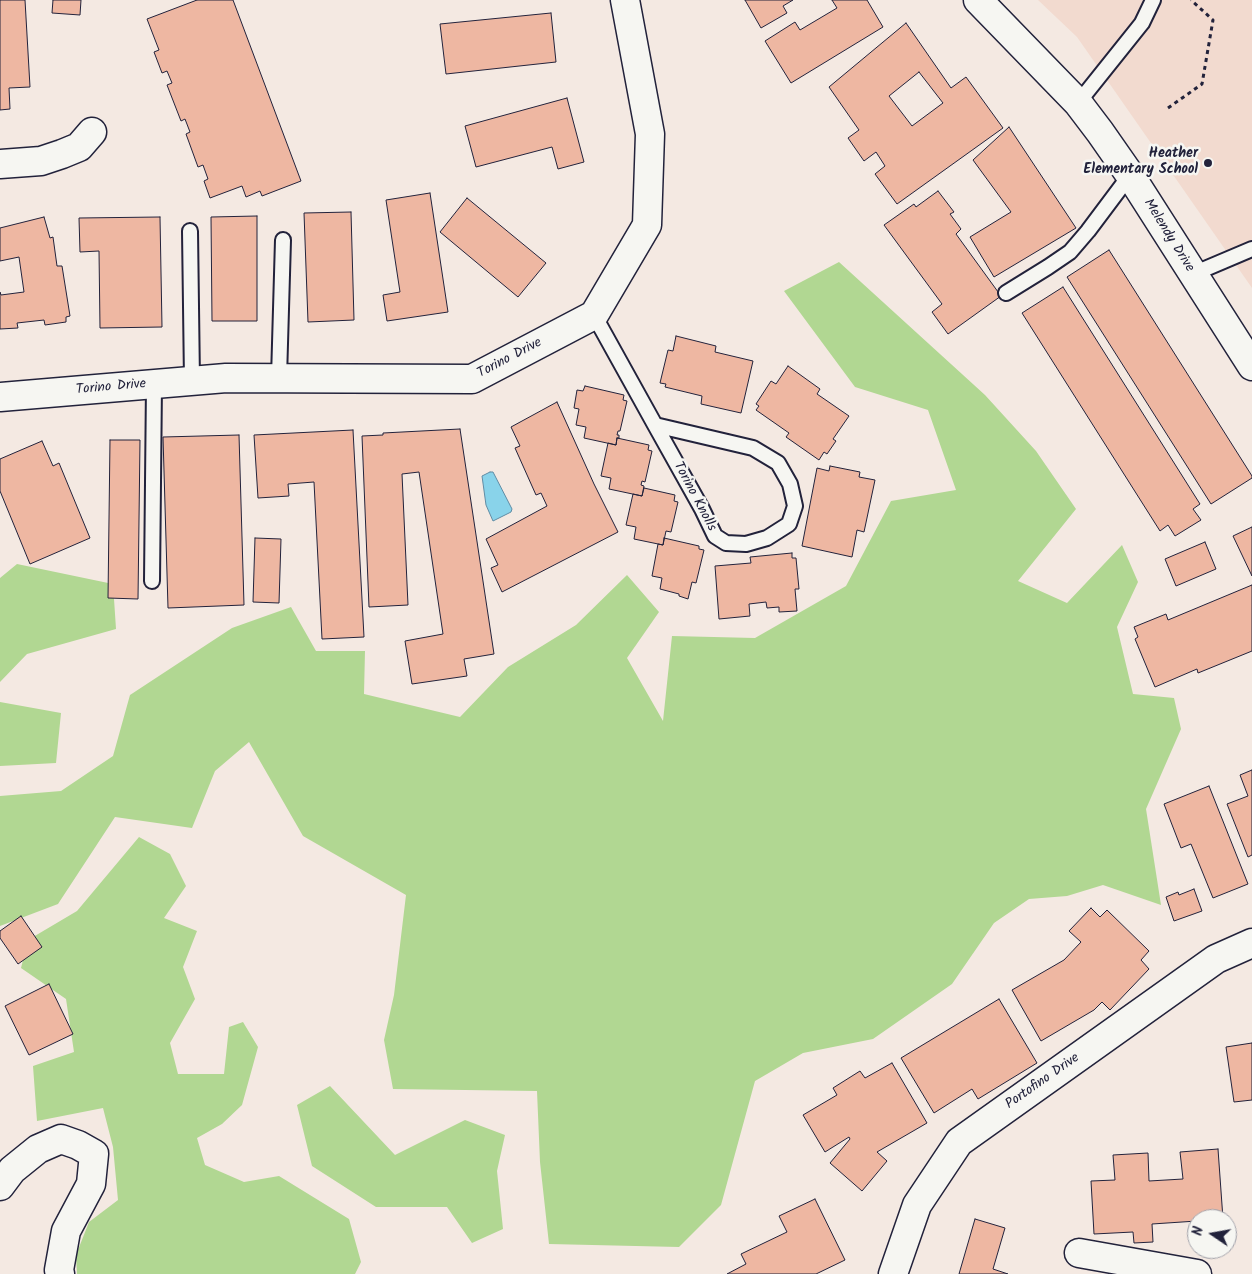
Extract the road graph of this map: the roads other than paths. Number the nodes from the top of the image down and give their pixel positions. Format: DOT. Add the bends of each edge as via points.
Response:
graph roads {
  1 [pos="626,0"];
  2 [pos="978,0"];
  3 [pos="1153,0"];
  4 [pos="1078,103"];
  5 [pos="92,132"];
  6 [pos="0,164"];
  7 [pos="1130,175"];
  8 [pos="190,232"];
  9 [pos="283,240"];
  10 [pos="1252,249"];
  11 [pos="1193,274"];
  12 [pos="1006,292"];
  13 [pos="594,315"];
  14 [pos="1252,366"];
  15 [pos="280,378"];
  16 [pos="192,381"];
  17 [pos="154,384"];
  18 [pos="0,397"];
  19 [pos="655,426"];
  20 [pos="152,581"];
  21 [pos="1252,943"];
  22 [pos="0,1186"];
  23 [pos="1079,1253"];
  24 [pos="60,1274"];
  25 [pos="893,1274"];
  26 [pos="1197,1274"];
  1 -- 13 [label="street" via="650,134 647,226"];
  2 -- 4 [label="street, Melendy Drive"];
  3 -- 4 [label="lane" via="1142,23"];
  4 -- 7 [label="street, Melendy Drive"];
  5 -- 6 [label="street" via="79,147 62,154 40,161"];
  7 -- 11 [label="street, Melendy Drive"];
  7 -- 12 [label="lane" via="1070,252"];
  8 -- 16 [label="lane"];
  9 -- 15 [label="lane"];
  10 -- 11 [label="lane"];
  11 -- 14 [label="street, Melendy Drive"];
  13 -- 15 [label="street, Torino Drive" via="472,379"];
  13 -- 19 [label="lane, Torino Knolls"];
  15 -- 16 [label="street, Torino Drive"];
  16 -- 17 [label="street, Torino Drive"];
  17 -- 18 [label="street, Torino Drive"];
  17 -- 20 [label="lane"];
  19 -- 19 [label="lane, Torino Knolls" via="715,536 726,543 746,544 767,538 789,524 795,506 790,484 778,463 753,448"];
  21 -- 25 [label="street, Portofino Drive" via="1216,959 959,1142 917,1205"];
  22 -- 24 [label="street" via="12,1170 38,1149 61,1139 94,1154 91,1184 66,1231"];
  23 -- 26 [label="street"];
}
